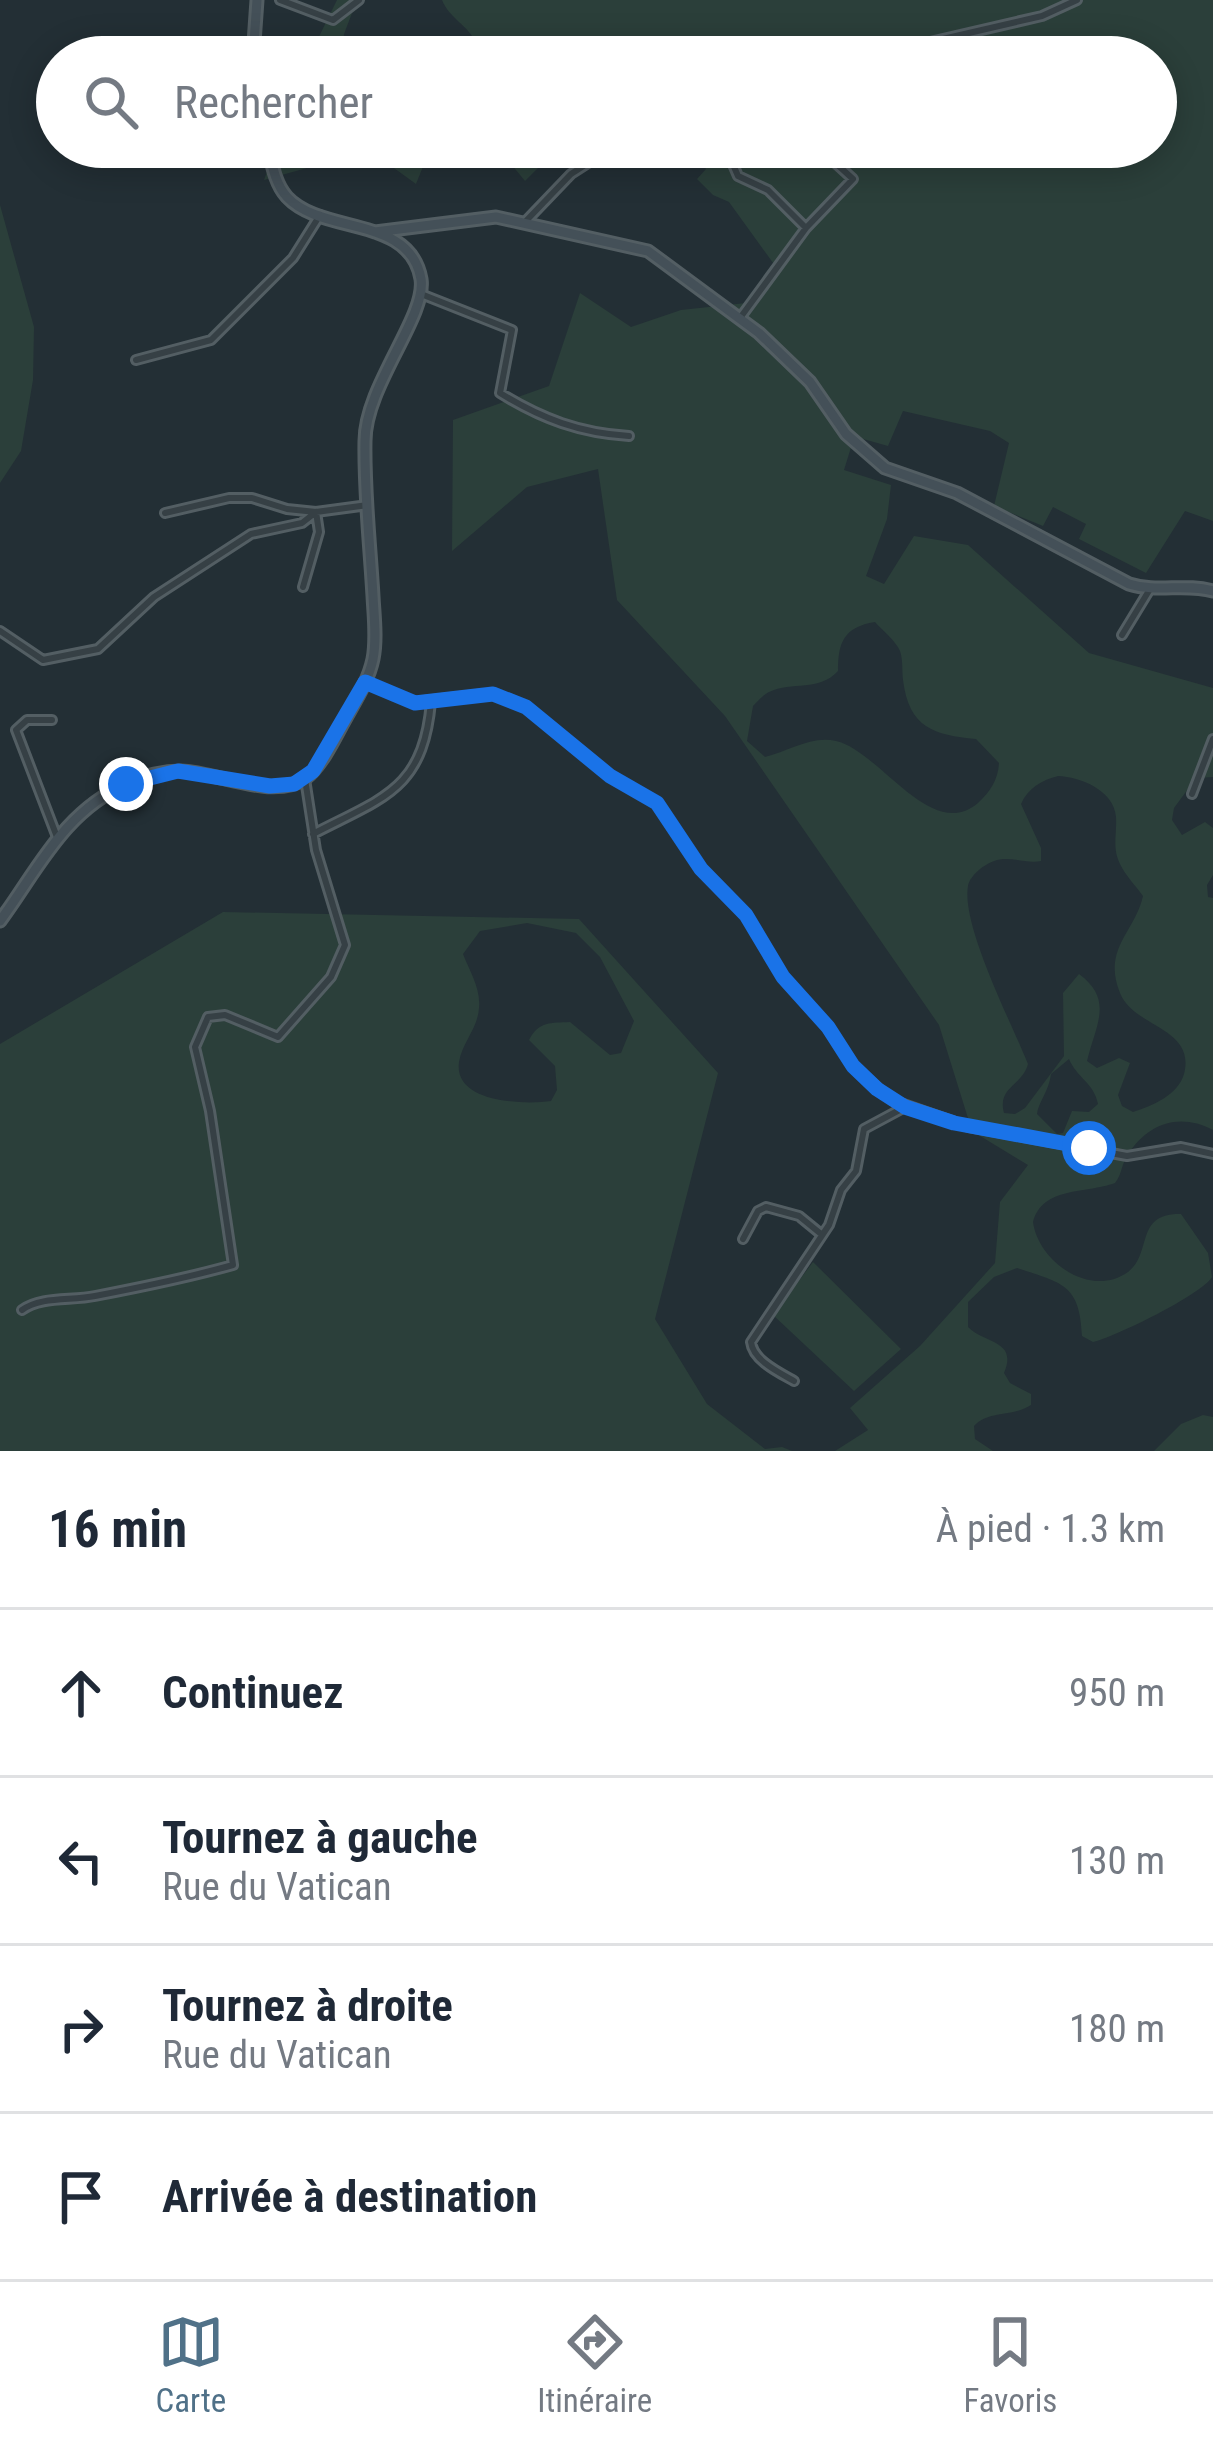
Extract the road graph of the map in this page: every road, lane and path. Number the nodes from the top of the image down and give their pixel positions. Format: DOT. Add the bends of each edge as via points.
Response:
graph roads {
  1 [pos="257,0"];
  2 [pos="280,0"];
  3 [pos="359,0"];
  4 [pos="1077,0"];
  5 [pos="254,36"];
  6 [pos="956,36"];
  7 [pos="274,168"];
  8 [pos="580,168"];
  9 [pos="735,168"];
  10 [pos="841,168"];
  11 [pos="320,215"];
  12 [pos="525,222"];
  13 [pos="806,229"];
  14 [pos="375,232"];
  15 [pos="421,294"];
  16 [pos="740,318"];
  17 [pos="136,360"];
  18 [pos="629,436"];
  19 [pos="368,506"];
  20 [pos="316,512"];
  21 [pos="165,513"];
  22 [pos="303,587"];
  23 [pos="1150,589"];
  24 [pos="1213,591"];
  25 [pos="0,631"];
  26 [pos="1122,635"];
  27 [pos="365,682"];
  28 [pos="431,702"];
  29 [pos="52,720"];
  30 [pos="1213,739"];
  31 [pos="305,778"];
  32 [pos="1192,794"];
  33 [pos="313,834"];
  34 [pos="57,838"];
  35 [pos="0,921"];
  36 [pos="905,1107"];
  37 [pos="1213,1154"];
  38 [pos="821,1234"];
  39 [pos="743,1239"];
  40 [pos="22,1310"];
  41 [pos="794,1381"];
  1 -- 5 [label="street"];
  2 -- 3 [label="street" via="333,20"];
  4 -- 6 [label="street"];
  7 -- 11 [label="street" via="286,197"];
  8 -- 12 [label="street"];
  9 -- 13 [label="street"];
  10 -- 13 [label="street" via="853,179"];
  11 -- 14 [label="street"];
  11 -- 17 [label="street" via="293,258 211,340"];
  12 -- 14 [label="street" via="474,217"];
  12 -- 16 [label="street" via="648,251"];
  13 -- 16 [label="street"];
  14 -- 15 [label="street" via="410,256"];
  15 -- 18 [label="street" via="512,330 500,393 584,433"];
  15 -- 19 [label="street" via="370,406"];
  16 -- 23 [label="street" via="885,468 957,493"];
  19 -- 20 [label="street"];
  19 -- 27 [label="street" via="374,648"];
  20 -- 21 [label="street" via="229,498"];
  20 -- 22 [label="street" via="319,532"];
  20 -- 25 [label="street" via="251,534 154,597 98,649 43,660"];
  23 -- 24 [label="street"];
  23 -- 26 [label="street"];
  27 -- 28 [label="street"];
  27 -- 31 [label="street"];
  28 -- 33 [label="street" via="419,764 385,796"];
  28 -- 36 [label="street" via="493,694 518,702 657,803 853,1066"];
  29 -- 34 [label="street" via="27,720 16,730"];
  30 -- 32 [label="street"];
  31 -- 33 [label="street"];
  31 -- 34 [label="street" via="283,786 164,772 111,792"];
  33 -- 40 [label="street" via="345,945 331,977 278,1037 208,1017 195,1047 233,1264"];
  34 -- 35 [label="street"];
  36 -- 37 [label="street" via="1127,1156 1181,1148"];
  36 -- 38 [label="street" via="864,1129 856,1171"];
  38 -- 39 [label="street" via="800,1216 766,1207"];
  38 -- 41 [label="street" via="751,1342"];
}
